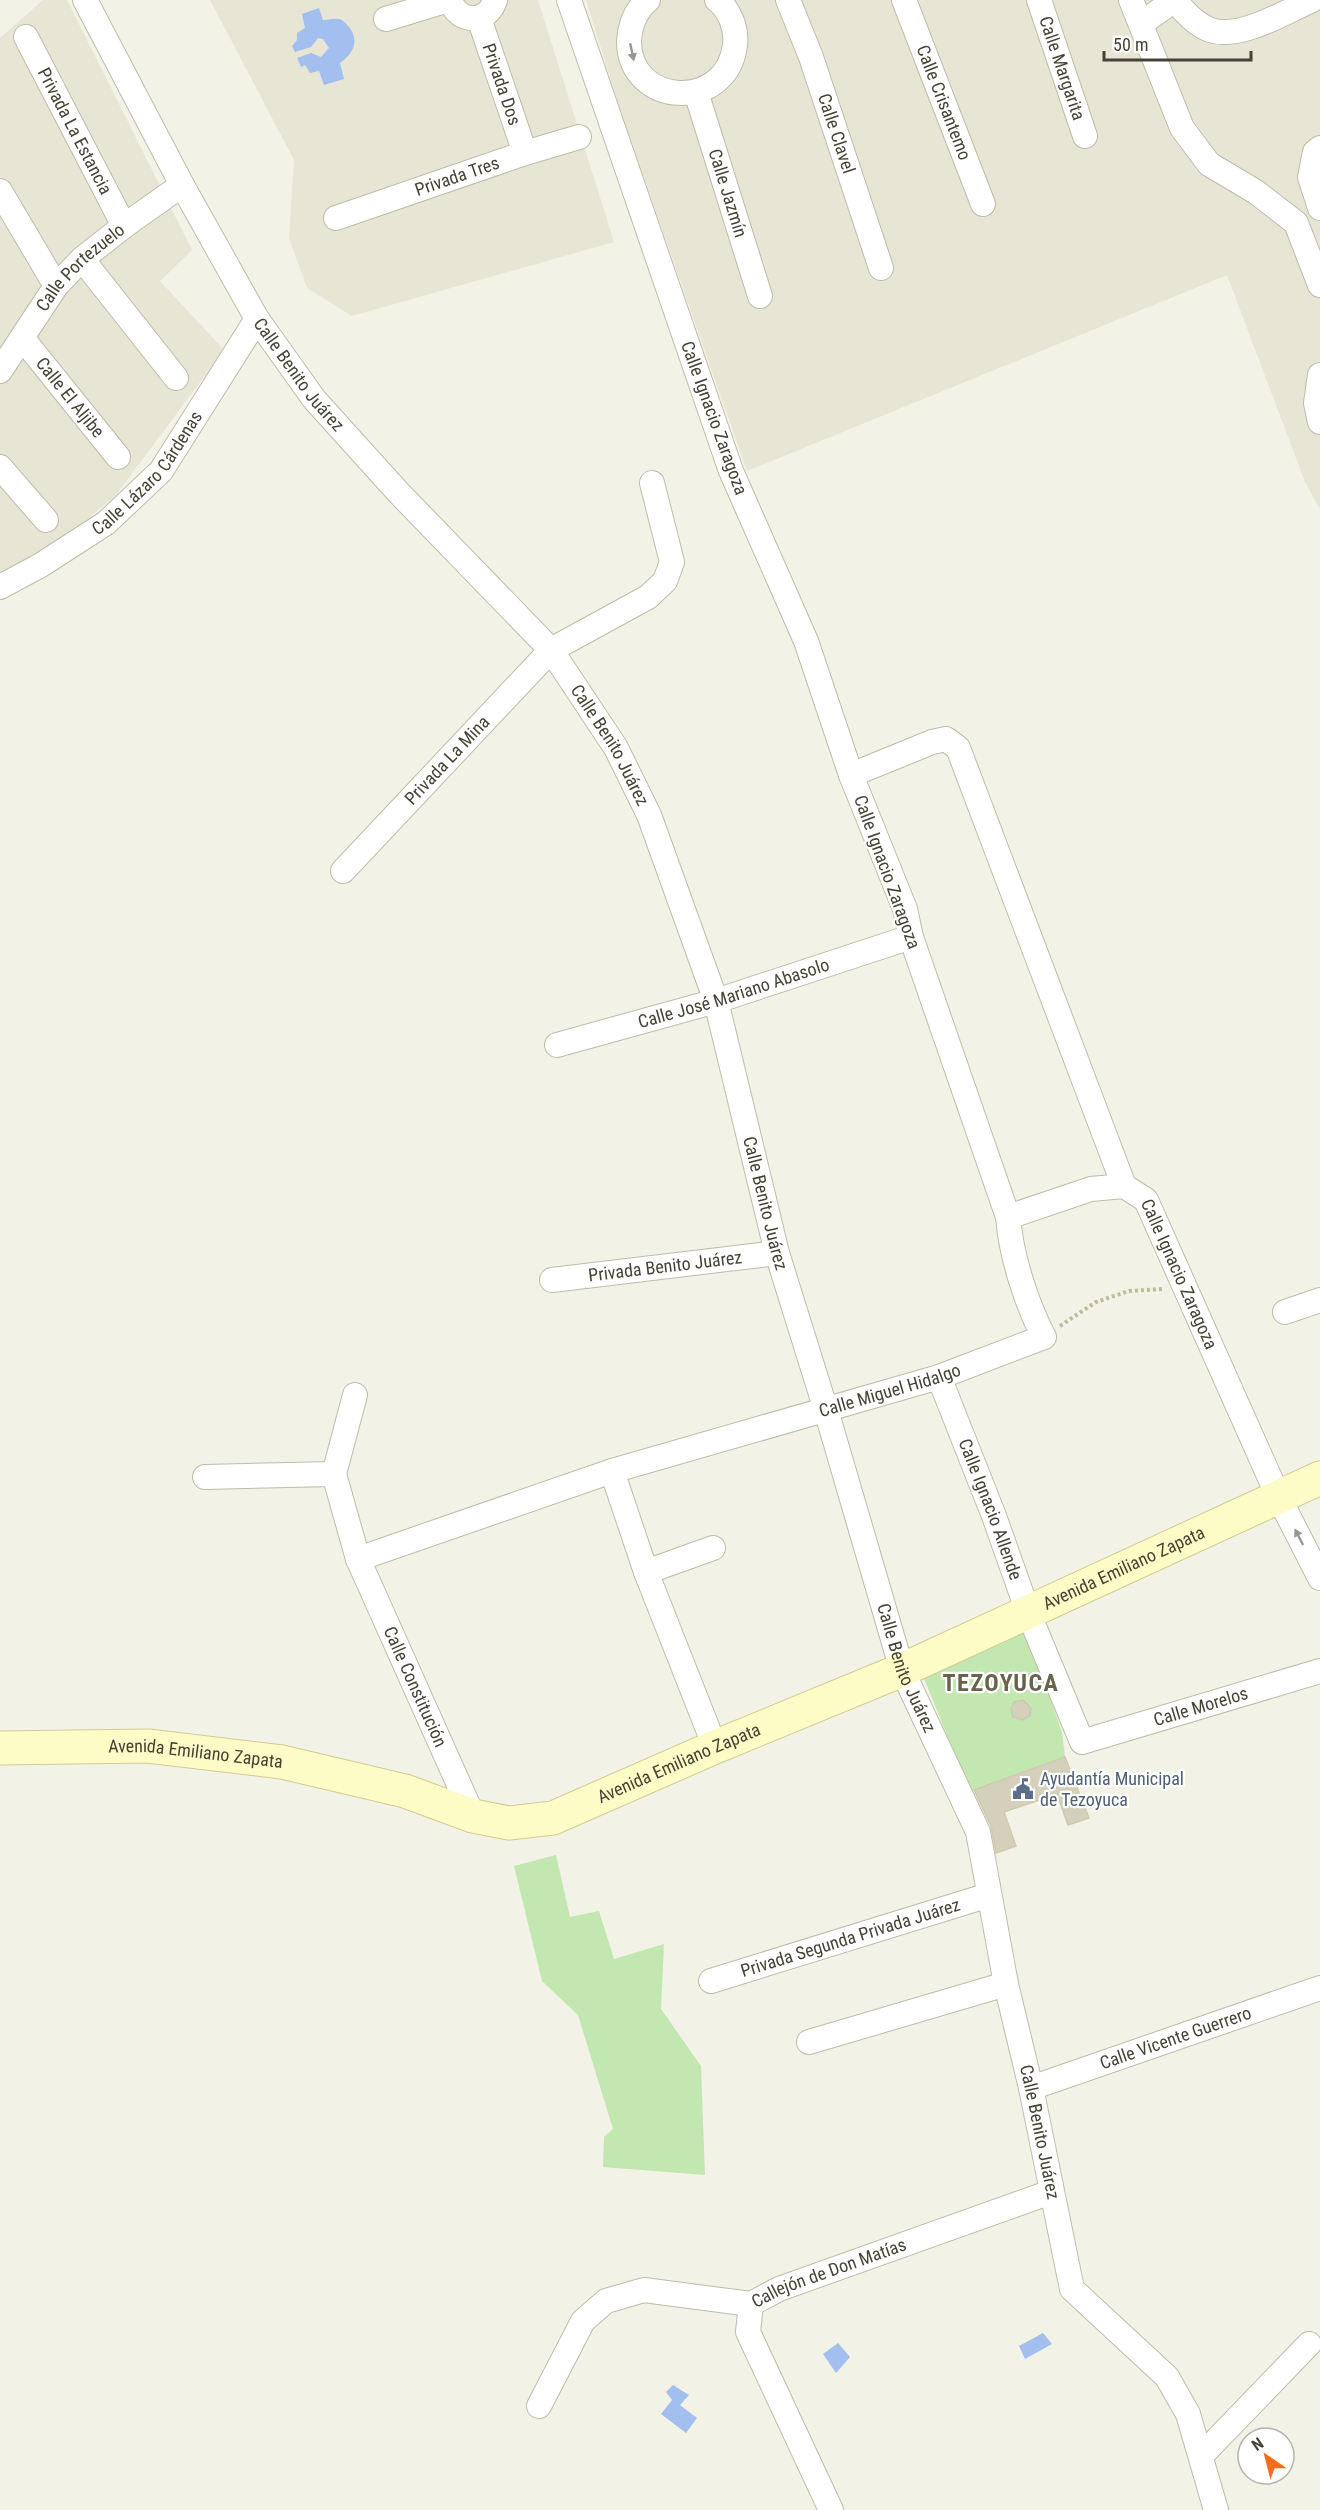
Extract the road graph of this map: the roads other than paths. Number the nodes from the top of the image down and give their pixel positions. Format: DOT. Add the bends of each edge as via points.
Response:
graph roads {
  1 [pos="85,0"];
  2 [pos="449,0"];
  3 [pos="495,0"];
  4 [pos="569,0"];
  5 [pos="648,0"];
  6 [pos="788,0"];
  7 [pos="904,0"];
  8 [pos="1039,0"];
  9 [pos="1131,0"];
  10 [pos="1174,0"];
  11 [pos="1312,0"];
  12 [pos="723,2"];
  13 [pos="479,18"];
  14 [pos="386,19"];
  15 [pos="1141,24"];
  16 [pos="26,37"];
  17 [pos="696,92"];
  18 [pos="1086,136"];
  19 [pos="579,137"];
  20 [pos="1320,148"];
  21 [pos="525,153"];
  22 [pos="182,186"];
  23 [pos="0,191"];
  24 [pos="983,204"];
  25 [pos="1320,210"];
  26 [pos="336,218"];
  27 [pos="1296,224"];
  28 [pos="124,226"];
  29 [pos="82,259"];
  30 [pos="881,268"];
  31 [pos="1320,285"];
  32 [pos="56,286"];
  33 [pos="760,296"];
  34 [pos="257,319"];
  35 [pos="23,339"];
  36 [pos="0,371"];
  37 [pos="1320,375"];
  38 [pos="176,378"];
  39 [pos="1320,422"];
  40 [pos="117,457"];
  41 [pos="0,467"];
  42 [pos="652,483"];
  43 [pos="46,520"];
  44 [pos="0,587"];
  45 [pos="551,650"];
  46 [pos="851,775"];
  47 [pos="343,871"];
  48 [pos="911,937"];
  49 [pos="716,1000"];
  50 [pos="557,1045"];
  51 [pos="1124,1186"];
  52 [pos="1008,1217"];
  53 [pos="777,1253"];
  54 [pos="552,1280"];
  55 [pos="1320,1300"];
  56 [pos="1285,1312"];
  57 [pos="939,1377"];
  58 [pos="355,1395"];
  59 [pos="826,1410"];
  60 [pos="612,1471"];
  61 [pos="334,1474"];
  62 [pos="205,1477"];
  63 [pos="1320,1478"];
  64 [pos="1278,1496"];
  65 [pos="713,1548"];
  66 [pos="358,1559"];
  67 [pos="646,1572"];
  68 [pos="1320,1578"];
  69 [pos="1028,1612"];
  70 [pos="902,1670"];
  71 [pos="1320,1671"];
  72 [pos="1082,1742"];
  73 [pos="715,1747"];
  74 [pos="0,1748"];
  75 [pos="473,1816"];
  76 [pos="989,1895"];
  77 [pos="711,1981"];
  78 [pos="1006,1984"];
  79 [pos="1320,1989"];
  80 [pos="809,2042"];
  81 [pos="1031,2088"];
  82 [pos="1051,2192"];
  83 [pos="751,2304"];
  84 [pos="1309,2344"];
  85 [pos="538,2406"];
  86 [pos="1201,2456"];
  87 [pos="831,2510"];
  88 [pos="1216,2510"];
  1 -- 22 [label="street, Calle Benito Juárez"];
  2 -- 13 [label="street" via="457,13"];
  2 -- 14 [label="street"];
  3 -- 13 [label="street" via="491,10"];
  4 -- 46 [label="street, Calle Ignacio Zaragoza" via="731,471 806,640"];
  5 -- 17 [label="street, one-way" via="635,16 629,32 629,49 635,65 646,80 661,90 678,94"];
  6 -- 30 [label="street, Calle Clavel" via="811,57"];
  7 -- 24 [label="street, Calle Crisantemo"];
  8 -- 18 [label="street, Calle Margarita"];
  9 -- 15 [label="street"];
  10 -- 11 [label="street" via="1192,20 1211,30 1236,33"];
  10 -- 15 [label="street"];
  12 -- 17 [label="street" via="736,38 734,56 726,72"];
  13 -- 21 [label="street, Privada Dos"];
  15 -- 27 [label="street" via="1182,128 1209,165 1256,192"];
  16 -- 28 [label="street, Privada La Estancia"];
  17 -- 33 [label="street, Calle Jazmín"];
  19 -- 21 [label="street, Privada Tres"];
  20 -- 25 [label="street" via="1315,152 1310,177"];
  21 -- 26 [label="street, Privada Tres"];
  22 -- 28 [label="street, Calle Portezuelo"];
  22 -- 34 [label="street, Calle Benito Juárez"];
  23 -- 32 [label="street"];
  25 -- 27 [label="street"];
  27 -- 31 [label="street"];
  28 -- 29 [label="street, Calle Portezuelo"];
  29 -- 32 [label="street, Calle Portezuelo"];
  29 -- 38 [label="street"];
  32 -- 35 [label="street, Calle Portezuelo"];
  34 -- 44 [label="street, Calle Lázaro Cárdenas" via="161,471 106,523"];
  34 -- 45 [label="street, Calle Benito Juárez" via="314,399"];
  35 -- 36 [label="street, Calle Portezuelo"];
  35 -- 40 [label="street, Calle El Aljibe"];
  37 -- 39 [label="street" via="1316,403"];
  41 -- 43 [label="street"];
  42 -- 45 [label="street, Privada La Mina" via="672,562 665,581 648,597"];
  45 -- 47 [label="street, Privada La Mina"];
  45 -- 49 [label="street, Calle Benito Juárez" via="616,748 649,815"];
  46 -- 48 [label="street, Calle Ignacio Zaragoza" via="905,909"];
  46 -- 51 [label="street" via="932,742 946,739 958,748"];
  48 -- 49 [label="street, Calle José Mariano Abasolo"];
  48 -- 52 [label="street, Calle Ignacio Zaragoza"];
  49 -- 50 [label="street, Calle José Mariano Abasolo"];
  49 -- 53 [label="street, Calle Benito Juárez"];
  51 -- 52 [label="street, Calle Ignacio Zaragoza" via="1091,1189"];
  51 -- 64 [label="street, Calle Ignacio Zaragoza" via="1146,1200"];
  52 -- 57 [label="street, Calle Miguel Hidalgo" via="1009,1237 1033,1317 1044,1337"];
  53 -- 54 [label="street, Privada Benito Juárez"];
  53 -- 59 [label="street, Calle Benito Juárez"];
  55 -- 56 [label="street"];
  57 -- 59 [label="street, Calle Miguel Hidalgo"];
  57 -- 69 [label="street, Calle Ignacio Allende"];
  58 -- 61 [label="street"];
  59 -- 60 [label="street, Calle Miguel Hidalgo"];
  59 -- 70 [label="street, Calle Benito Juárez"];
  60 -- 66 [label="street, Calle Miguel Hidalgo"];
  60 -- 67 [label="street"];
  61 -- 62 [label="street"];
  61 -- 66 [label="street, Calle Constitución"];
  63 -- 64 [label="street, Avenida Emiliano Zapata"];
  68 -- 64 [label="street, Calle Ignacio Zaragoza, one-way"];
  64 -- 69 [label="street, Avenida Emiliano Zapata"];
  65 -- 67 [label="street"];
  66 -- 75 [label="street, Calle Constitución"];
  67 -- 73 [label="street"];
  69 -- 70 [label="street, Avenida Emiliano Zapata"];
  69 -- 72 [label="street, Calle Ignacio Allende"];
  70 -- 73 [label="street, Avenida Emiliano Zapata"];
  70 -- 76 [label="street, Calle Benito Juárez" via="978,1832"];
  71 -- 72 [label="street, Calle Morelos"];
  73 -- 75 [label="street, Avenida Emiliano Zapata" via="553,1818 509,1823"];
  74 -- 75 [label="street, Avenida Emiliano Zapata" via="148,1746 282,1762 405,1791"];
  76 -- 77 [label="street, Privada Segunda Privada Juárez"];
  76 -- 78 [label="street, Calle Benito Juárez"];
  78 -- 80 [label="street"];
  78 -- 81 [label="street, Calle Benito Juárez"];
  79 -- 81 [label="street, Calle Vicente Guerrero"];
  81 -- 82 [label="street, Calle Benito Juárez"];
  82 -- 83 [label="street, Callejón de Don Matías" via="779,2289"];
  82 -- 86 [label="street, Calle Benito Juárez" via="1072,2289 1167,2376 1188,2414"];
  83 -- 85 [label="street" via="644,2290 606,2301 584,2320"];
  83 -- 87 [label="street, Callejón de Don Matías" via="748,2332"];
  84 -- 86 [label="street"];
  86 -- 88 [label="street, Calle Benito Juárez"];
}
